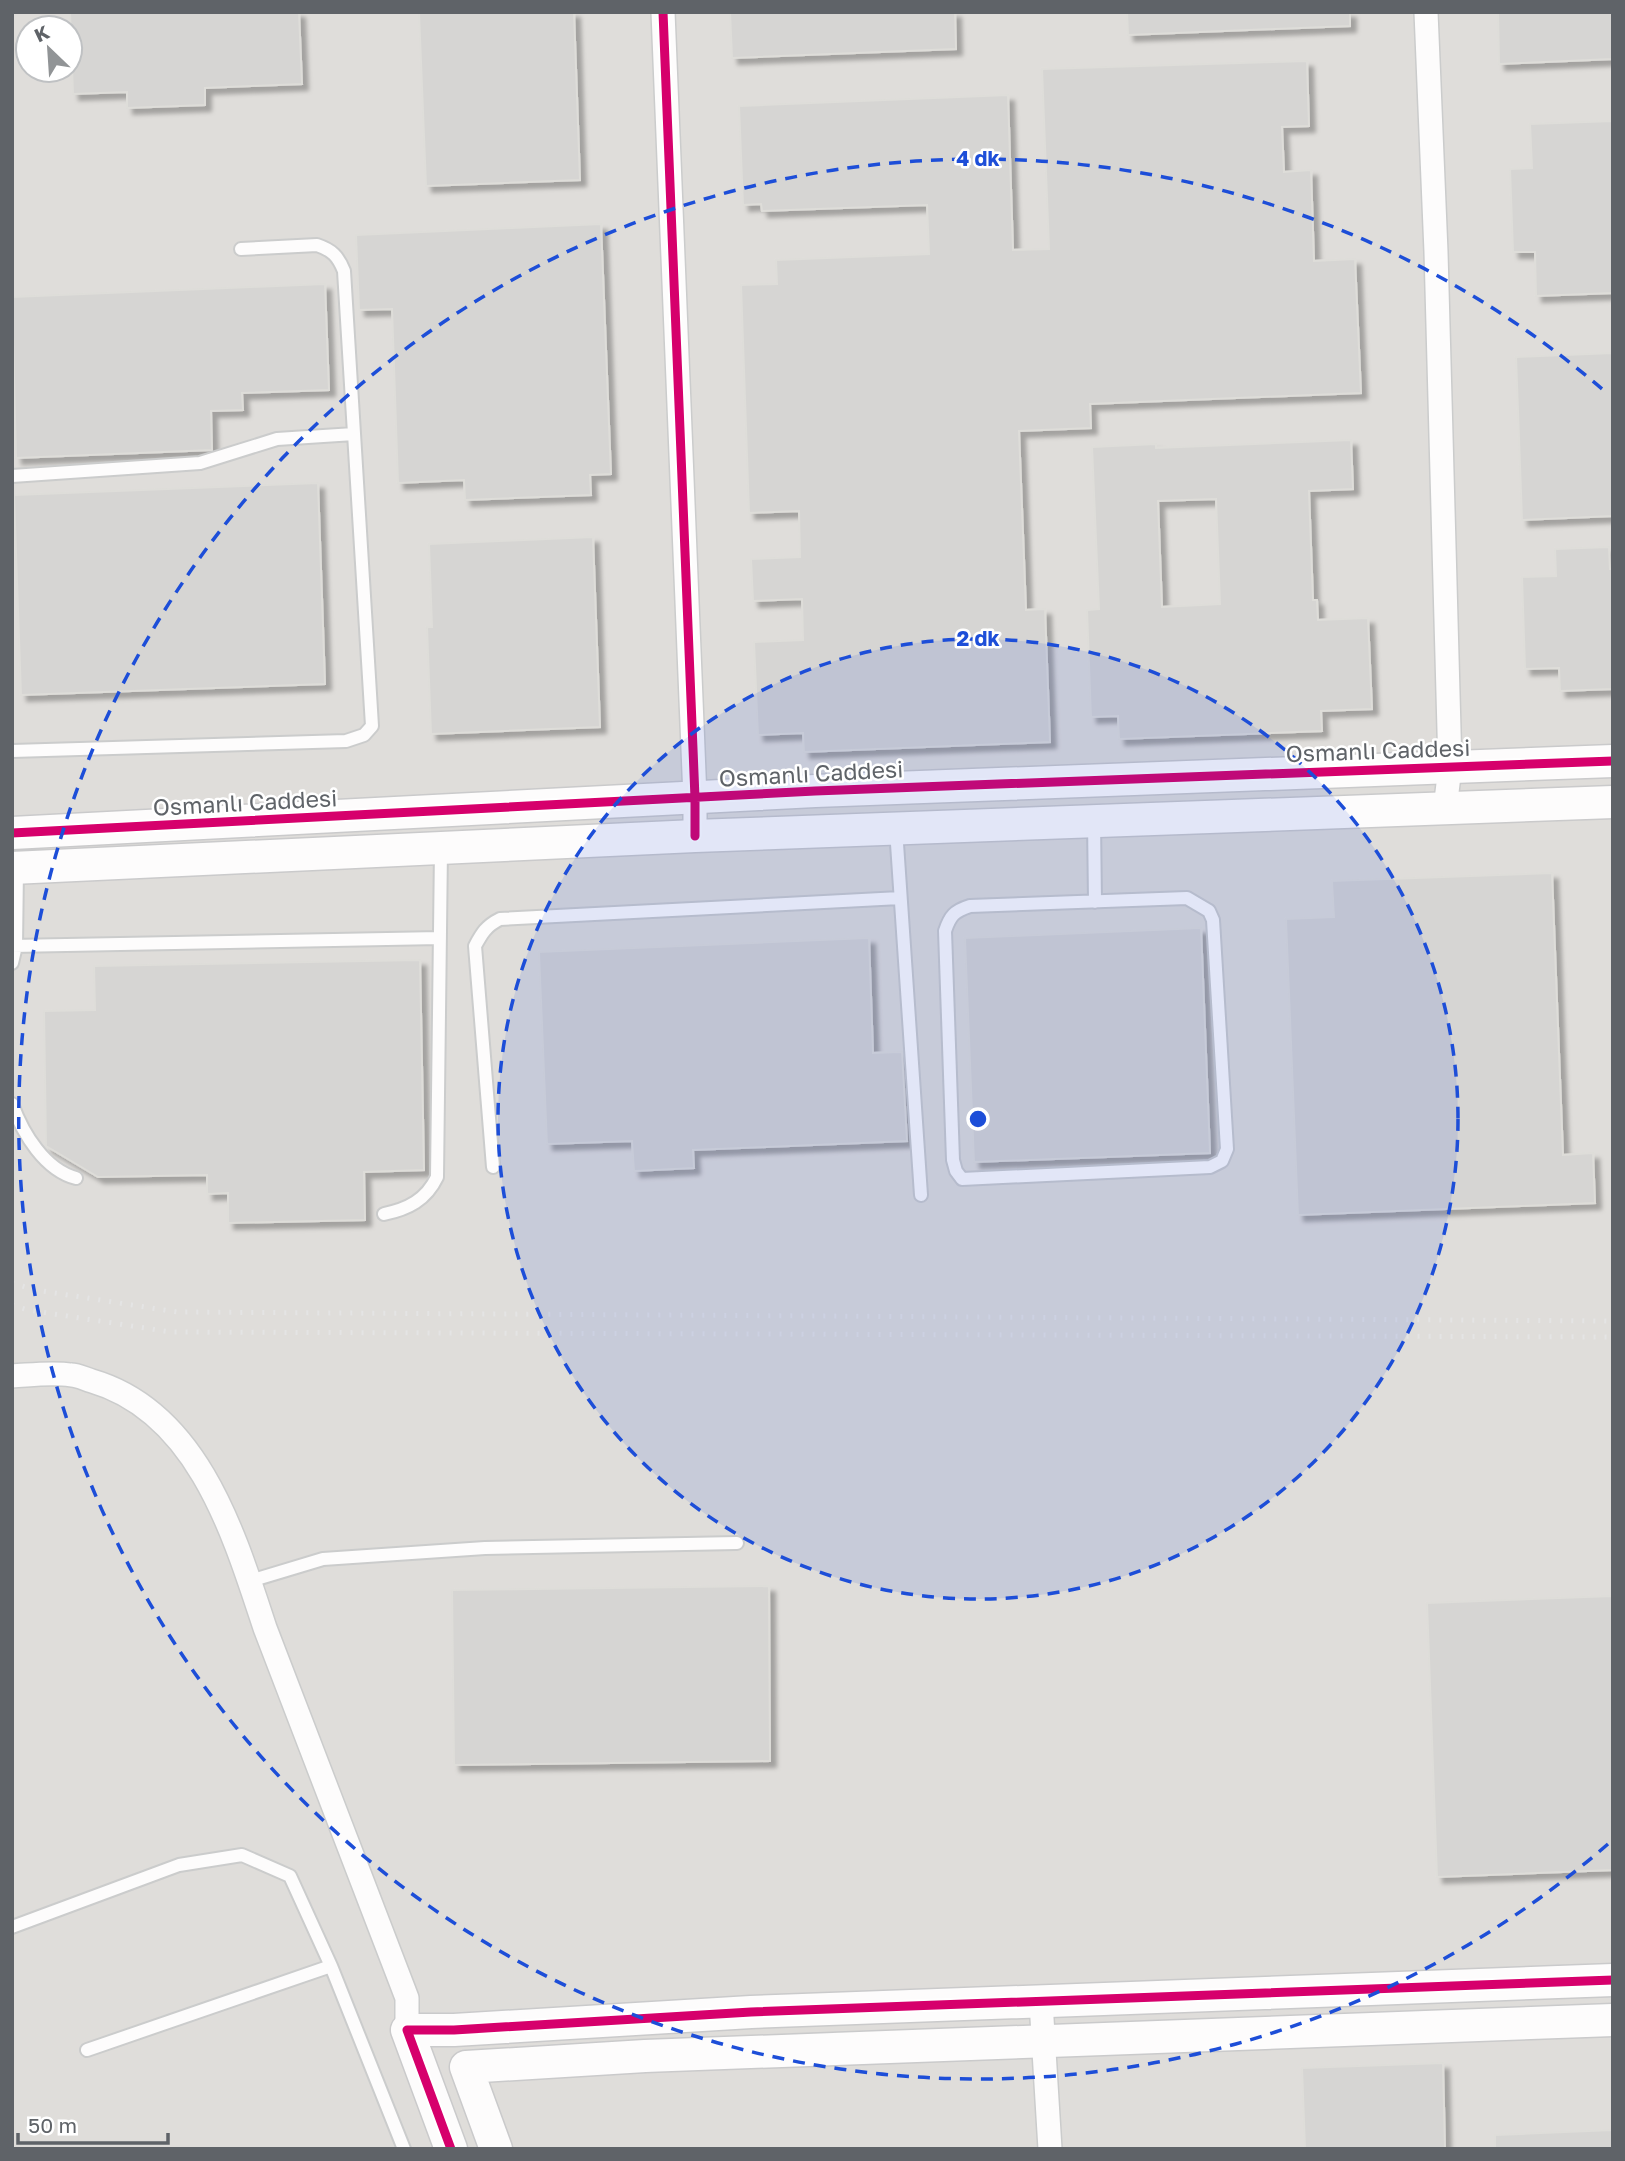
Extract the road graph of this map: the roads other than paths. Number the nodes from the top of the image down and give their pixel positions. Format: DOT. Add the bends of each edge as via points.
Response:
graph roads {
  1 [pos="663,12"];
  2 [pos="1426,12"];
  3 [pos="241,249"];
  4 [pos="354,434"];
  5 [pos="12,475"];
  6 [pos="12,751"];
  7 [pos="1613,761"];
  8 [pos="1450,767"];
  9 [pos="1129,779"];
  10 [pos="695,798"];
  11 [pos="1613,802"];
  12 [pos="1445,809"];
  13 [pos="1129,820"];
  14 [pos="1094,821"];
  15 [pos="896,829"];
  16 [pos="12,833"];
  17 [pos="695,836"];
  18 [pos="441,848"];
  19 [pos="15,868"];
  20 [pos="900,898"];
  21 [pos="1095,902"];
  22 [pos="440,938"];
  23 [pos="14,946"];
  24 [pos="12,963"];
  25 [pos="12,1104"];
  26 [pos="493,1167"];
  27 [pos="76,1178"];
  28 [pos="921,1195"];
  29 [pos="383,1214"];
  30 [pos="12,1376"];
  31 [pos="737,1543"];
  32 [pos="250,1581"];
  33 [pos="12,1927"];
  34 [pos="331,1966"];
  35 [pos="1613,1980"];
  36 [pos="1041,2002"];
  37 [pos="1613,2020"];
  38 [pos="407,2030"];
  39 [pos="454,2030"];
  40 [pos="1043,2041"];
  41 [pos="87,2050"];
  42 [pos="466,2067"];
  43 [pos="422,2070"];
  44 [pos="404,2149"];
  45 [pos="451,2149"];
  46 [pos="496,2149"];
  47 [pos="1050,2149"];
  1 -- 10 [label="street"];
  2 -- 8 [label="street"];
  3 -- 4 [label="lane" via="317,245 338,257 344,271"];
  4 -- 5 [label="lane" via="277,439 200,463"];
  4 -- 6 [label="lane" via="372,726 364,735 346,741"];
  7 -- 8 [label="street, Osmanlı Caddesi"];
  8 -- 9 [label="street, Osmanlı Caddesi"];
  8 -- 12 [label="street"];
  9 -- 10 [label="street, Osmanlı Caddesi"];
  9 -- 13 [label="street"];
  10 -- 16 [label="street, Osmanlı Caddesi"];
  10 -- 17 [label="street"];
  11 -- 12 [label="street"];
  12 -- 13 [label="street"];
  13 -- 14 [label="street"];
  14 -- 15 [label="street"];
  14 -- 21 [label="lane"];
  15 -- 17 [label="street"];
  15 -- 20 [label="lane"];
  17 -- 18 [label="street"];
  18 -- 19 [label="street"];
  18 -- 22 [label="lane"];
  19 -- 23 [label="lane"];
  20 -- 26 [label="lane" via="500,919 491,924 475,946"];
  20 -- 28 [label="lane"];
  21 -- 21 [label="lane" via="1187,898 1209,911 1227,1149 1223,1161 1210,1167 962,1179 953,1160 944,931 950,917 970,906"];
  22 -- 23 [label="lane"];
  22 -- 29 [label="lane" via="437,1177 431,1190 416,1203"];
  23 -- 24 [label="lane"];
  25 -- 27 [label="lane" via="46,1161"];
  30 -- 32 [label="street" via="71,1375 112,1387 138,1401 196,1462"];
  31 -- 32 [label="lane" via="485,1548 323,1559"];
  32 -- 38 [label="street" via="407,1998"];
  33 -- 34 [label="lane" via="179,1865 242,1855 290,1876"];
  34 -- 41 [label="lane"];
  34 -- 44 [label="lane"];
  35 -- 36 [label="street"];
  36 -- 39 [label="street" via="751,2012"];
  36 -- 40 [label="street"];
  37 -- 40 [label="street"];
  38 -- 39 [label="street"];
  38 -- 43 [label="street"];
  39 -- 42 [label="street"];
  40 -- 42 [label="street"];
  40 -- 47 [label="street"];
  42 -- 43 [label="street"];
  42 -- 46 [label="street"];
  43 -- 45 [label="street"];
}
